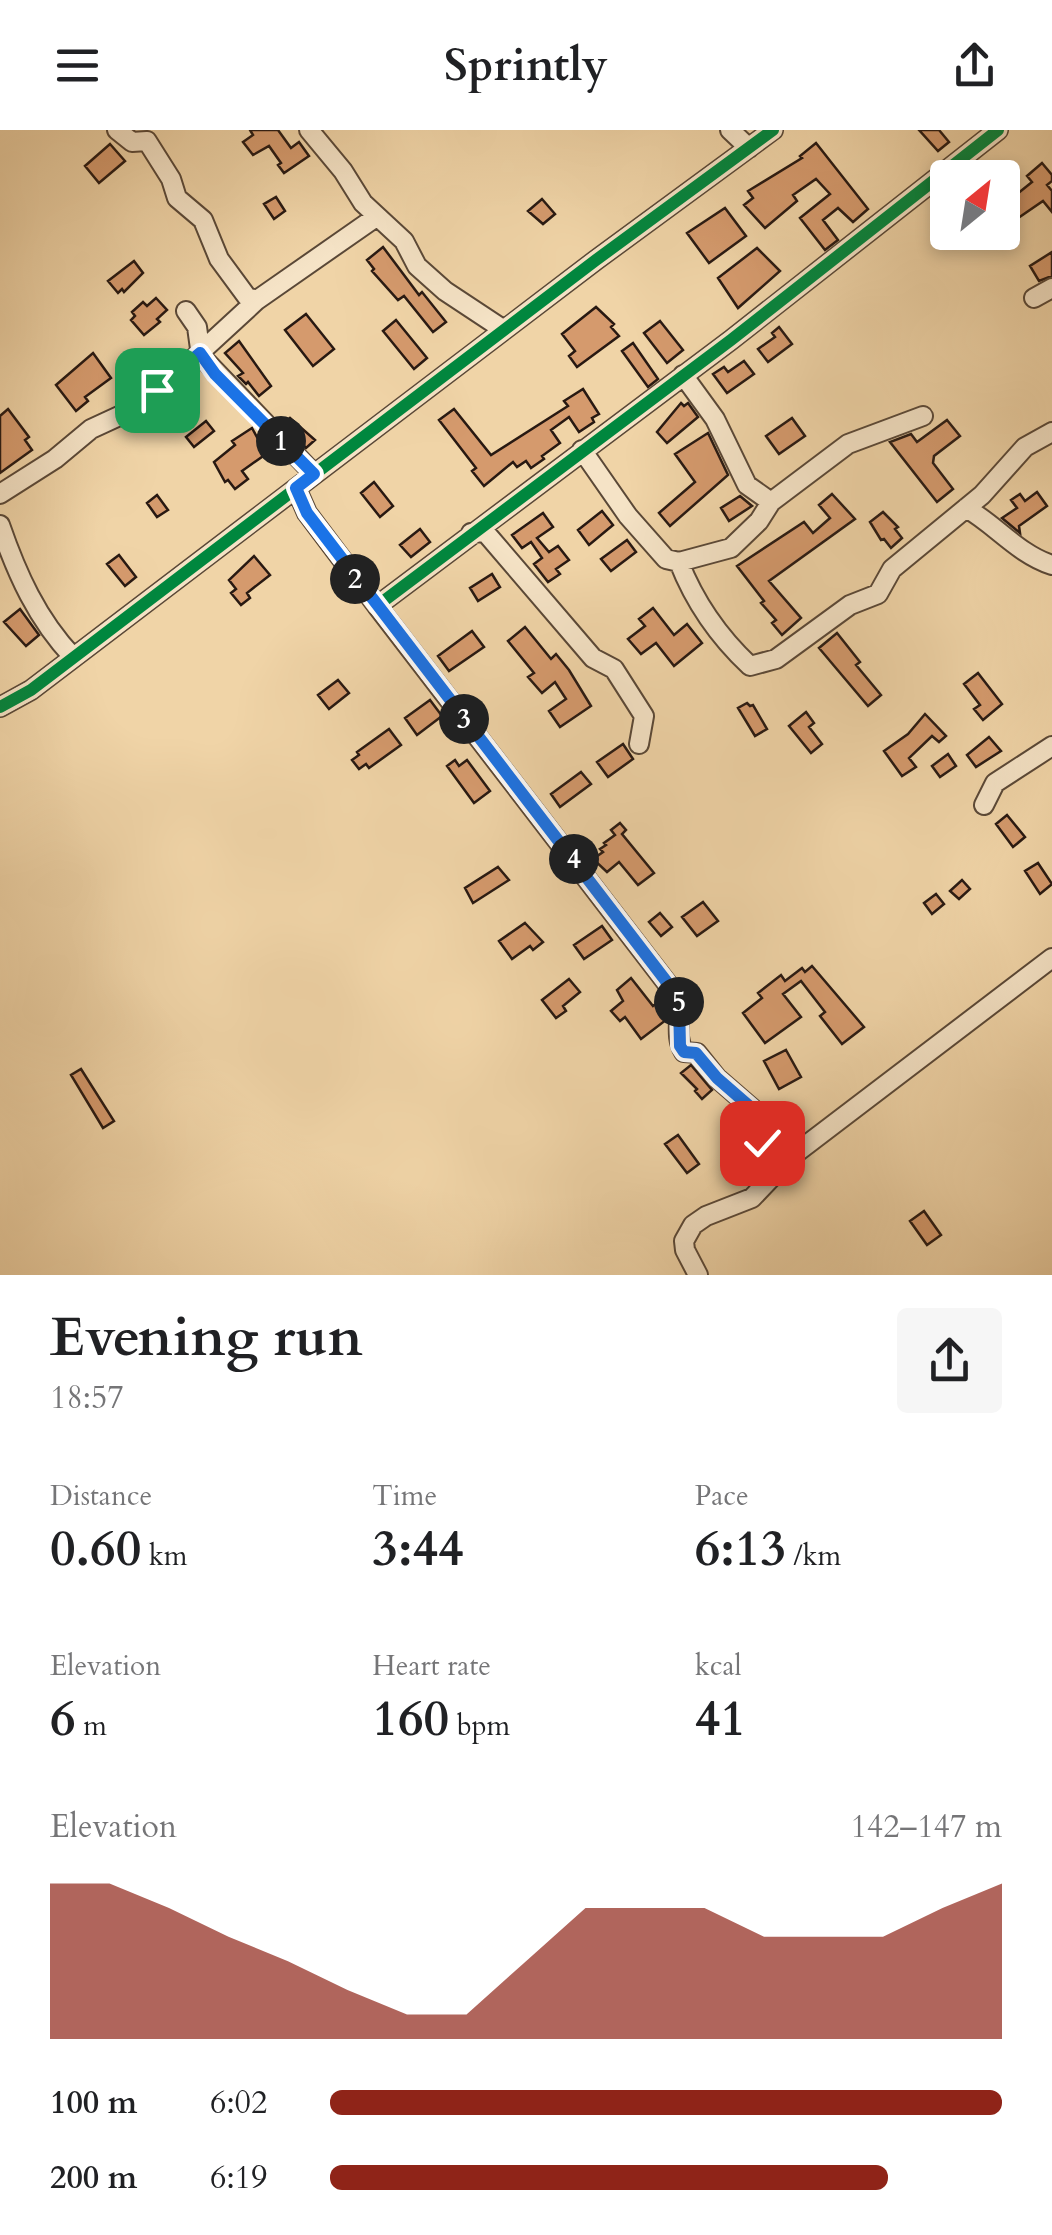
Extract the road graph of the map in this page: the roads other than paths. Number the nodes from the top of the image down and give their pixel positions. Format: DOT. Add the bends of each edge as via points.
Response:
graph roads {
  1 [pos="117,130"];
  2 [pos="309,130"];
  3 [pos="730,130"];
  4 [pos="773,130"];
  5 [pos="998,130"];
  6 [pos="749,148"];
  7 [pos="376,218"];
  8 [pos="1052,288"];
  9 [pos="1034,298"];
  10 [pos="257,300"];
  11 [pos="186,311"];
  12 [pos="504,330"];
  13 [pos="200,353"];
  14 [pos="683,375"];
  15 [pos="922,416"];
  16 [pos="1052,432"];
  17 [pos="582,450"];
  18 [pos="314,474"];
  19 [pos="296,488"];
  20 [pos="0,494"];
  21 [pos="770,502"];
  22 [pos="966,508"];
  23 [pos="0,525"];
  24 [pos="472,533"];
  25 [pos="679,562"];
  26 [pos="1052,565"];
  27 [pos="378,606"];
  28 [pos="73,657"];
  29 [pos="0,707"];
  30 [pos="639,744"];
  31 [pos="1052,746"];
  32 [pos="984,805"];
  33 [pos="1052,958"];
  34 [pos="765,1181"];
  35 [pos="698,1275"];
  1 -- 10 [label="street" via="132,142 147,141 177,198 203,220 219,259"];
  2 -- 7 [label="street"];
  3 -- 6 [label="street"];
  4 -- 6 [label="street"];
  5 -- 14 [label="street"];
  6 -- 12 [label="street"];
  7 -- 10 [label="street"];
  7 -- 12 [label="street" via="445,291"];
  8 -- 9 [label="street"];
  10 -- 13 [label="street"];
  11 -- 13 [label="street" via="199,333"];
  12 -- 18 [label="street"];
  13 -- 18 [label="street"];
  13 -- 20 [label="street" via="143,405 91,428"];
  14 -- 17 [label="street"];
  14 -- 21 [label="street" via="715,419 747,485"];
  15 -- 21 [label="street" via="848,444"];
  16 -- 22 [label="street" via="1025,447"];
  17 -- 24 [label="street"];
  17 -- 25 [label="street" via="628,516 666,559"];
  18 -- 19 [label="street"];
  19 -- 27 [label="street" via="307,513"];
  19 -- 28 [label="street"];
  21 -- 25 [label="street" via="731,548"];
  22 -- 25 [label="street" via="892,570 878,594 850,605 776,659 750,666 709,620"];
  22 -- 26 [label="street"];
  23 -- 28 [label="street" via="31,601"];
  24 -- 27 [label="street"];
  24 -- 30 [label="street" via="485,532 592,658 614,669 644,716"];
  27 -- 34 [label="street" via="676,996 684,1052 696,1053 763,1118 758,1164"];
  28 -- 29 [label="street"];
  31 -- 32 [label="street" via="995,784"];
  33 -- 34 [label="street"];
  34 -- 35 [label="street" via="752,1198 693,1224 684,1250"];
}
